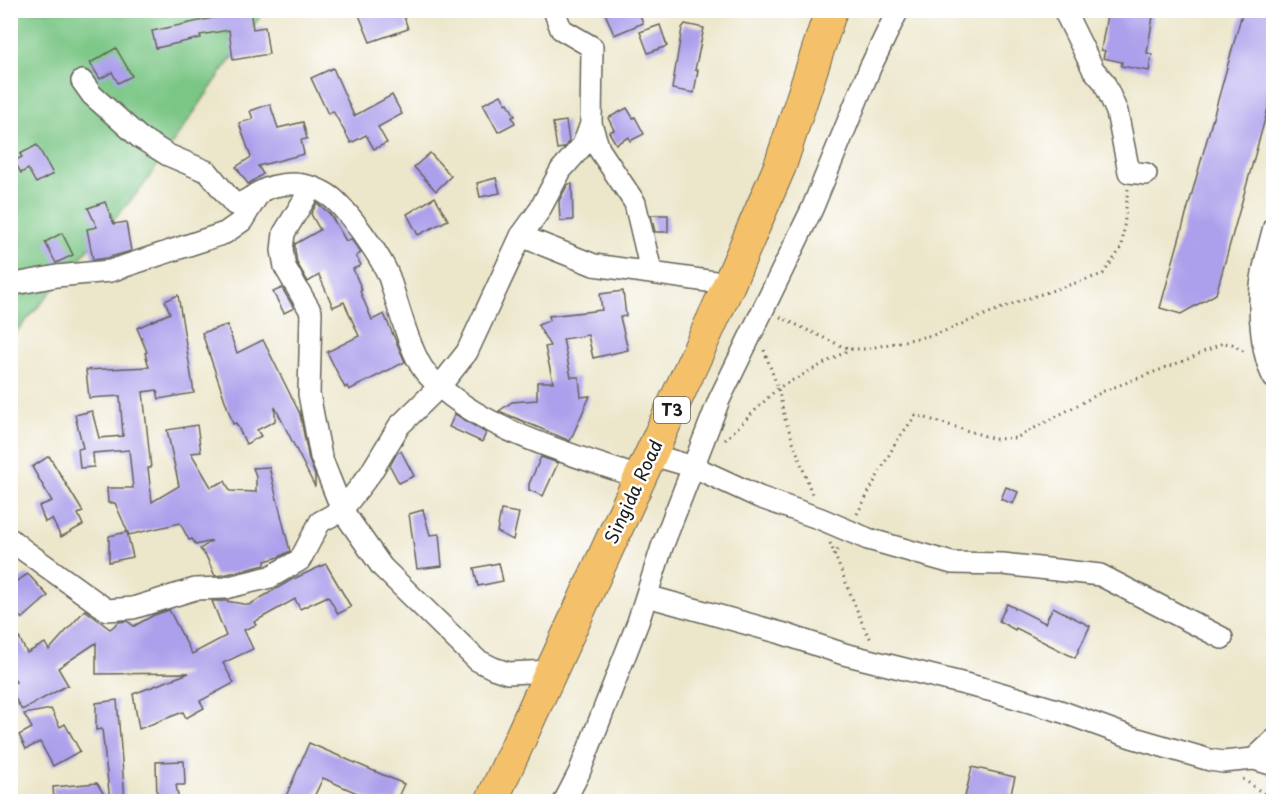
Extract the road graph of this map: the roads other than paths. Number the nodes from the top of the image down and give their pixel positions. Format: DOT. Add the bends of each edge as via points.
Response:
graph roads {
  1 [pos="554,10"];
  2 [pos="831,10"];
  3 [pos="898,10"];
  4 [pos="1064,10"];
  5 [pos="82,81"];
  6 [pos="591,124"];
  7 [pos="1138,173"];
  8 [pos="312,187"];
  9 [pos="260,192"];
  10 [pos="1274,227"];
  11 [pos="521,236"];
  12 [pos="651,271"];
  13 [pos="1267,279"];
  14 [pos="729,284"];
  15 [pos="10,285"];
  16 [pos="1271,373"];
  17 [pos="440,386"];
  18 [pos="646,467"];
  19 [pos="694,467"];
  20 [pos="342,510"];
  21 [pos="10,539"];
  22 [pos="647,596"];
  23 [pos="1222,638"];
  24 [pos="551,671"];
  25 [pos="1274,740"];
  26 [pos="1264,762"];
  27 [pos="491,801"];
  28 [pos="564,801"];
  1 -- 6 [label="street" via="561,29 592,47"];
  2 -- 14 [label="highway, Singida Road / T3" via="780,166"];
  3 -- 19 [label="street" via="812,208 720,400"];
  4 -- 7 [label="street" via="1093,69 1104,82"];
  5 -- 9 [label="street" via="139,137 208,172 234,204"];
  6 -- 11 [label="street" via="583,145 561,170"];
  6 -- 12 [label="street" via="598,149 635,203"];
  8 -- 9 [label="street" via="278,184"];
  8 -- 17 [label="street" via="331,197 363,234 387,273 416,358"];
  8 -- 20 [label="street" via="284,233 282,249 285,267 311,312 309,394 321,457"];
  9 -- 15 [label="street" via="242,221 225,232 111,271"];
  10 -- 13 [label="street"];
  11 -- 12 [label="street" via="594,264"];
  11 -- 17 [label="street" via="467,352"];
  12 -- 14 [label="street"];
  13 -- 16 [label="street" via="1262,319"];
  14 -- 18 [label="highway, Singida Road / T3"];
  17 -- 18 [label="street" via="508,430"];
  17 -- 20 [label="street" via="399,426"];
  18 -- 19 [label="street"];
  18 -- 24 [label="highway, Singida Road / T3"];
  19 -- 22 [label="street"];
  19 -- 23 [label="street" via="848,532 952,563 1003,564 1100,575"];
  20 -- 21 [label="street" via="320,522 300,560 270,577 225,588 195,589 133,608 107,610"];
  20 -- 24 [label="street" via="382,567 477,660 508,673"];
  22 -- 26 [label="street" via="844,654 993,691 1210,760"];
  22 -- 28 [label="street" via="579,773"];
  24 -- 27 [label="highway, Singida Road / T3"];
  25 -- 26 [label="street"];
}
